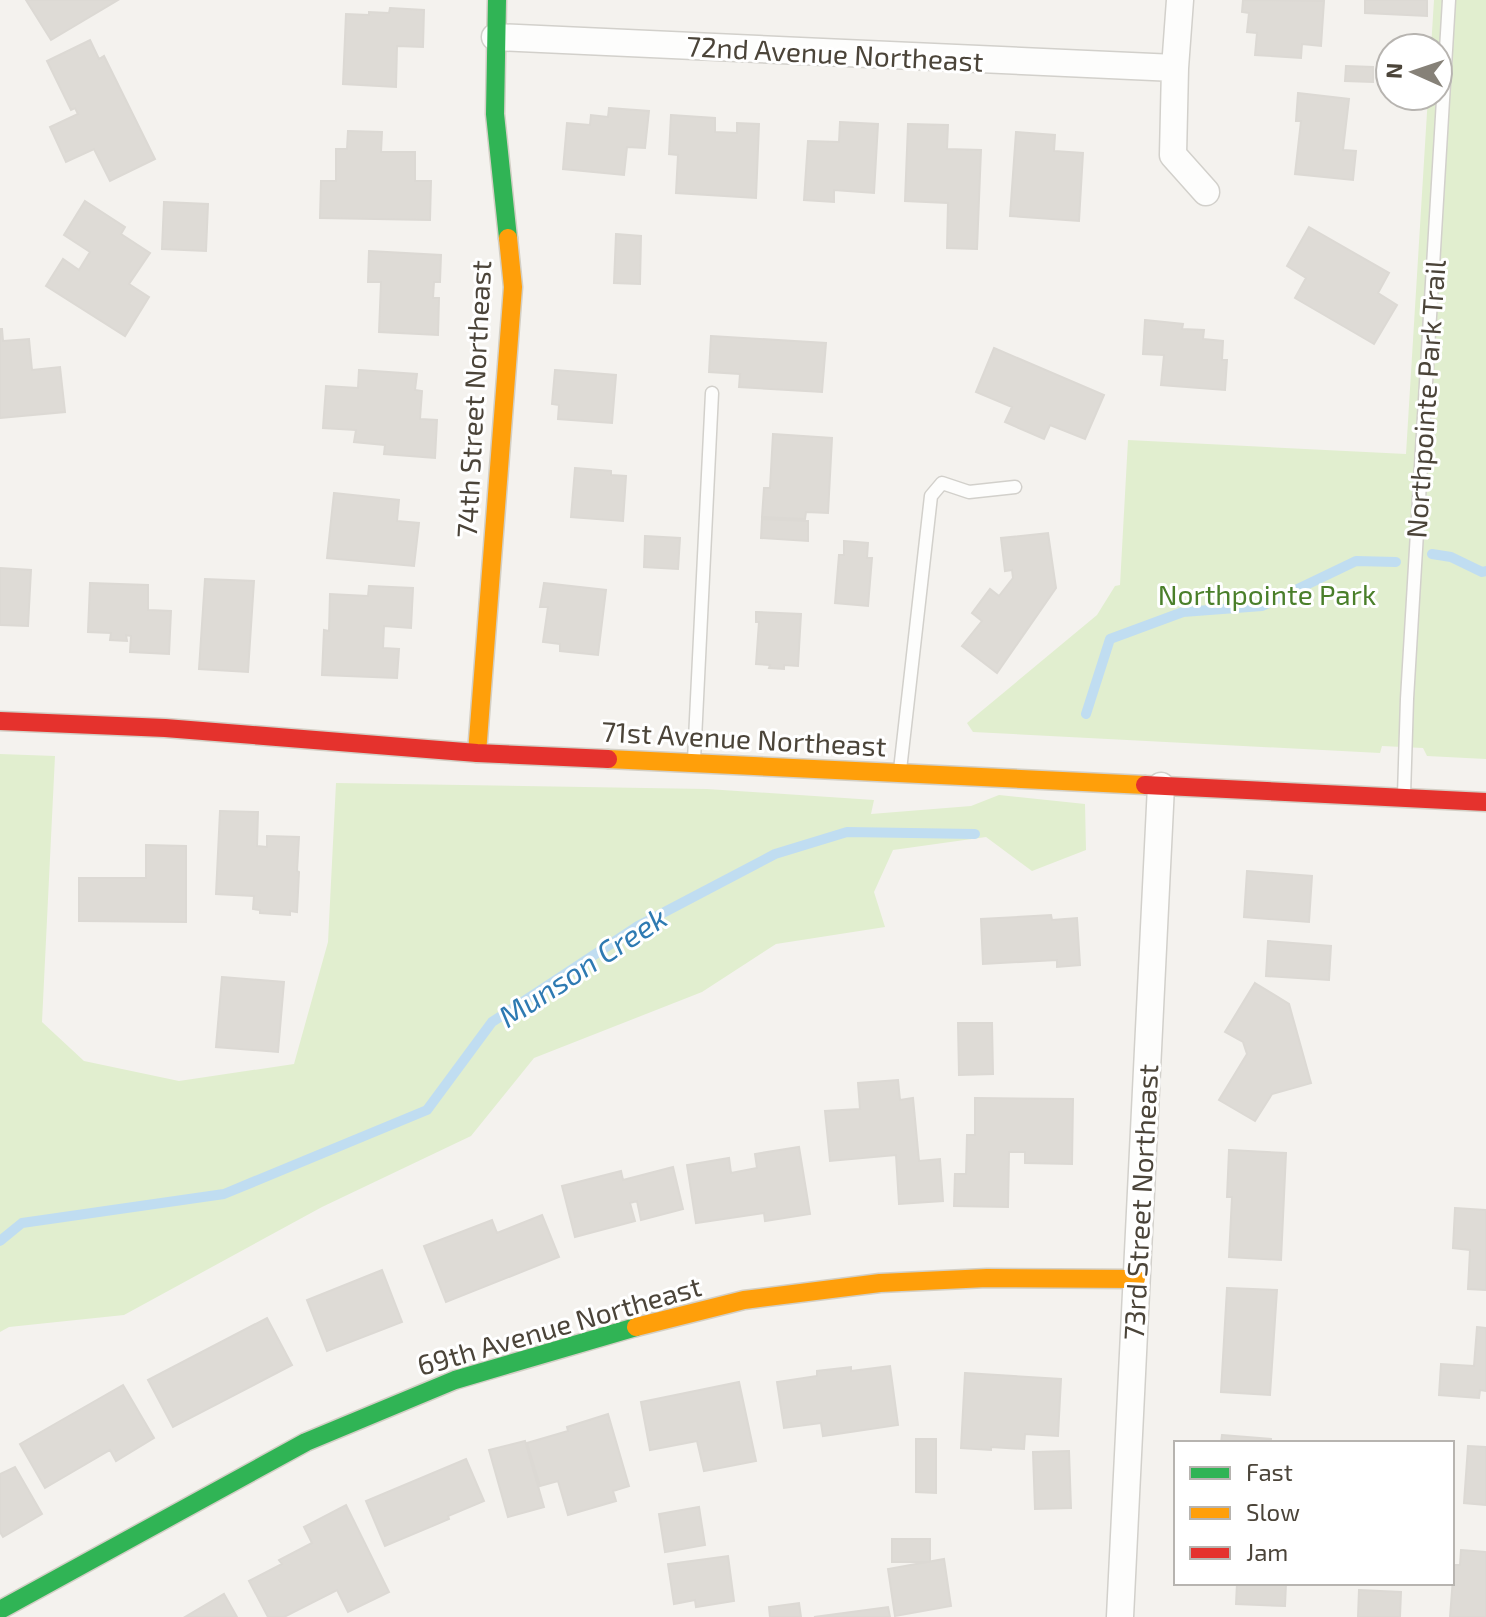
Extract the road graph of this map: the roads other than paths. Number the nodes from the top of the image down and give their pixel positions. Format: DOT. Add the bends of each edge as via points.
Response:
graph roads {
  1 [pos="497,0"];
  2 [pos="1180,0"];
  3 [pos="1449,0"];
  4 [pos="495,37"];
  5 [pos="1175,68"];
  6 [pos="1206,192"];
  7 [pos="712,393"];
  8 [pos="1015,487"];
  9 [pos="0,721"];
  10 [pos="477,753"];
  11 [pos="693,763"];
  12 [pos="900,773"];
  13 [pos="1161,786"];
  14 [pos="1404,798"];
  15 [pos="1486,802"];
  16 [pos="1136,1279"];
  17 [pos="0,1610"];
  18 [pos="1120,1617"];
  1 -- 4 [label="street, 74th Street Northeast"];
  2 -- 5 [label="street"];
  3 -- 14 [label="lane, Northpointe Park Trail"];
  4 -- 5 [label="street, 72nd Avenue Northeast"];
  4 -- 10 [label="street, 74th Street Northeast" via="495,114 513,287"];
  5 -- 6 [label="street" via="1173,155"];
  7 -- 11 [label="lane"];
  8 -- 12 [label="lane" via="969,492 942,483 931,496"];
  9 -- 10 [label="street, 71st Avenue Northeast" via="165,728"];
  10 -- 11 [label="street, 71st Avenue Northeast"];
  11 -- 12 [label="street, 71st Avenue Northeast"];
  12 -- 13 [label="street, 71st Avenue Northeast"];
  13 -- 14 [label="street, 71st Avenue Northeast"];
  13 -- 16 [label="street, 73rd Street Northeast"];
  14 -- 15 [label="street, 71st Avenue Northeast"];
  16 -- 17 [label="street, 69th Avenue Northeast" via="880,1283 744,1300 602,1336 455,1380 306,1442"];
  16 -- 18 [label="street, 73rd Street Northeast"];
}
